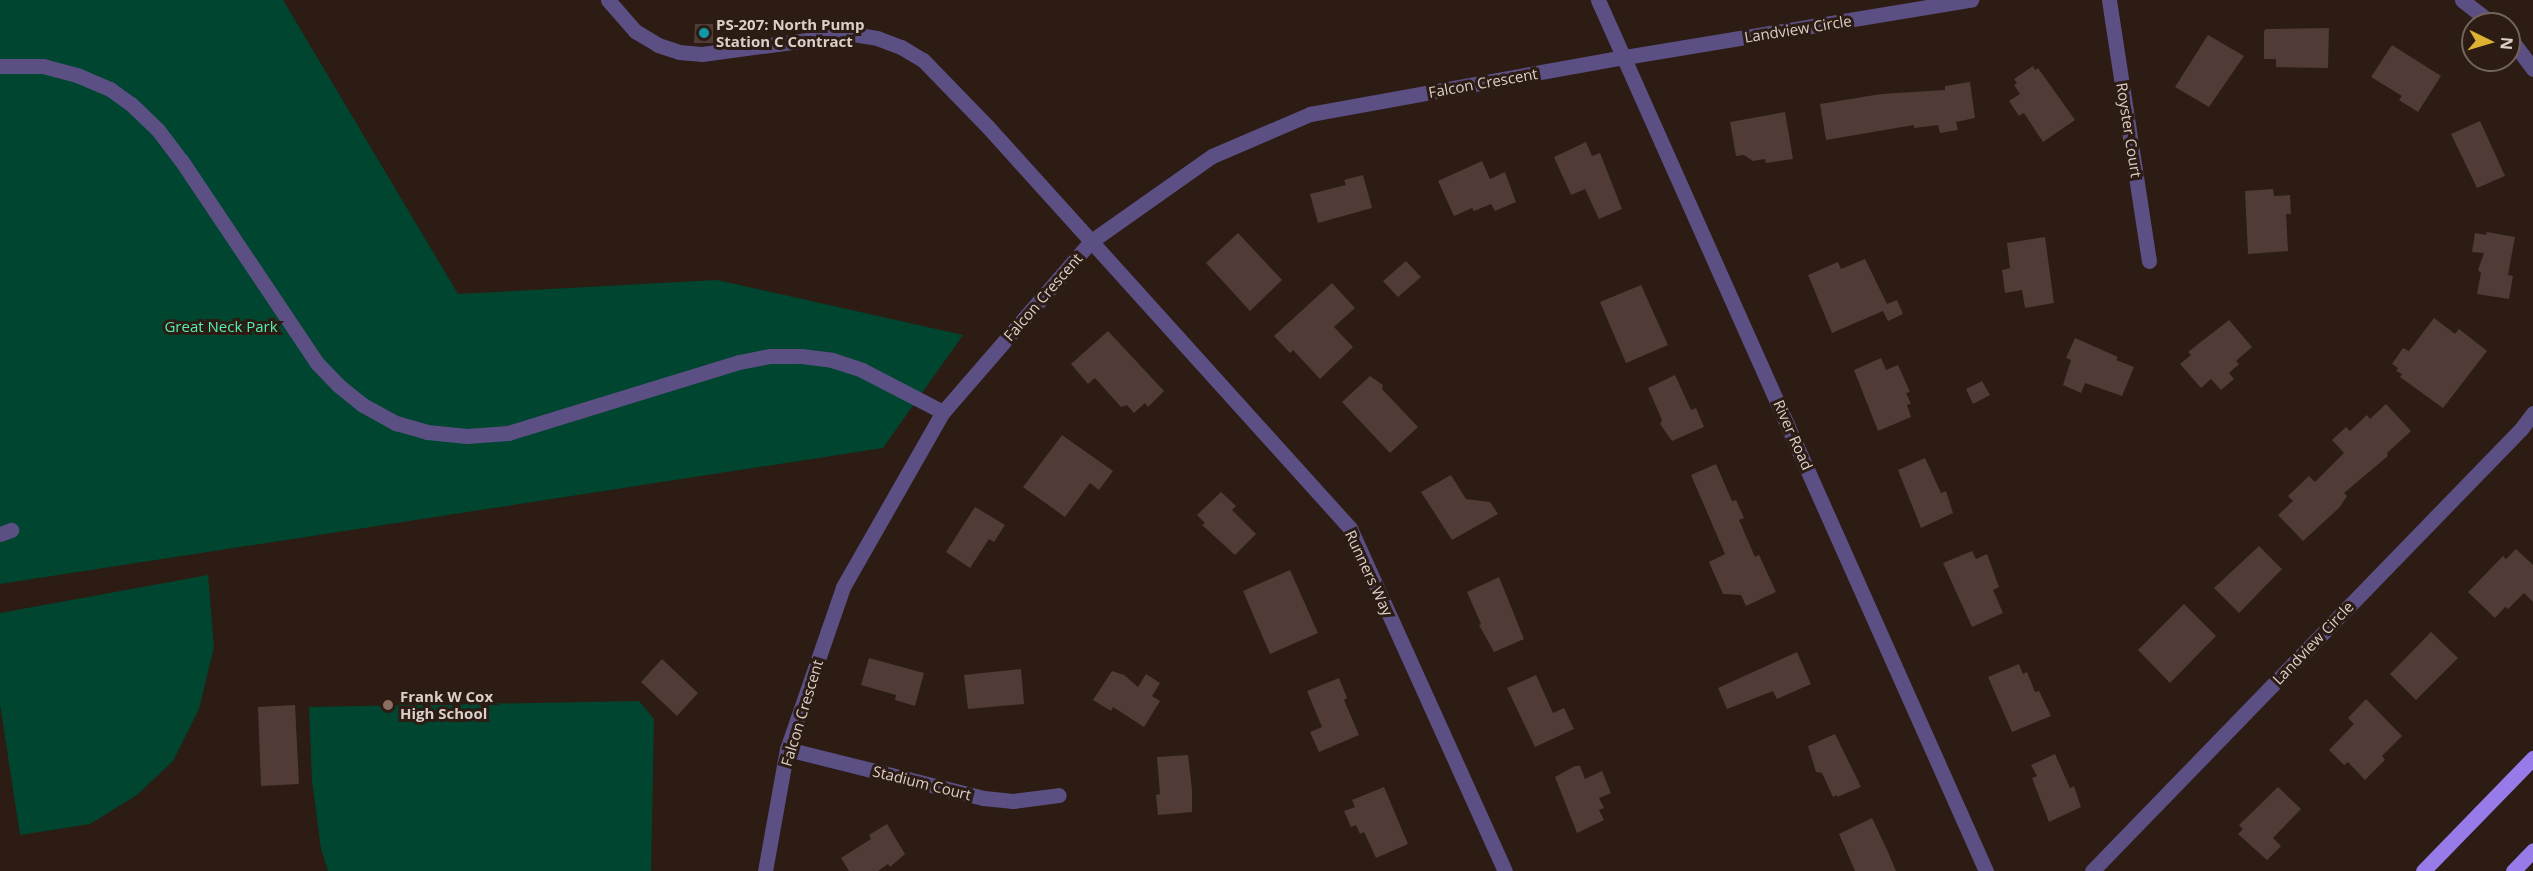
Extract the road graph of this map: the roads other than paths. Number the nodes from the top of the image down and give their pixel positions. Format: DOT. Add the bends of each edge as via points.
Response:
graph roads {
  1 [pos="608,0"];
  2 [pos="1598,0"];
  3 [pos="1971,0"];
  4 [pos="2109,0"];
  5 [pos="2462,0"];
  6 [pos="2478,12"];
  7 [pos="2521,54"];
  8 [pos="1625,57"];
  9 [pos="0,66"];
  10 [pos="2533,69"];
  11 [pos="1090,242"];
  12 [pos="2149,261"];
  13 [pos="944,412"];
  14 [pos="2533,413"];
  15 [pos="787,749"];
  16 [pos="2533,758"];
  17 [pos="1059,795"];
  18 [pos="2533,850"];
  19 [pos="765,871"];
  20 [pos="1505,871"];
  21 [pos="1986,871"];
  22 [pos="2092,871"];
  23 [pos="2423,871"];
  24 [pos="2513,871"];
  1 -- 11 [label="street, Runners Way" via="635,31 679,52 702,54 852,34 901,47 923,60 988,126"];
  2 -- 8 [label="street, River Road"];
  3 -- 8 [label="street, Landview Circle"];
  4 -- 12 [label="street, Royster Court"];
  5 -- 6 [label="street"];
  7 -- 10 [label="street"];
  8 -- 11 [label="street, Falcon Crescent" via="1310,114 1212,156"];
  8 -- 21 [label="street, River Road"];
  9 -- 13 [label="street" via="43,66 77,75 131,104 181,160 316,362 363,405 396,423 427,432 467,436 508,433 770,356 832,360 862,370"];
  11 -- 13 [label="street, Falcon Crescent"];
  11 -- 20 [label="street, Runners Way" via="1350,528"];
  13 -- 15 [label="street, Falcon Crescent" via="843,587"];
  14 -- 22 [label="street, Landview Circle"];
  15 -- 17 [label="street, Stadium Court" via="984,798 1013,801"];
  15 -- 19 [label="street, Falcon Crescent"];
  16 -- 23 [label="main road"];
  18 -- 24 [label="main road"];
}
